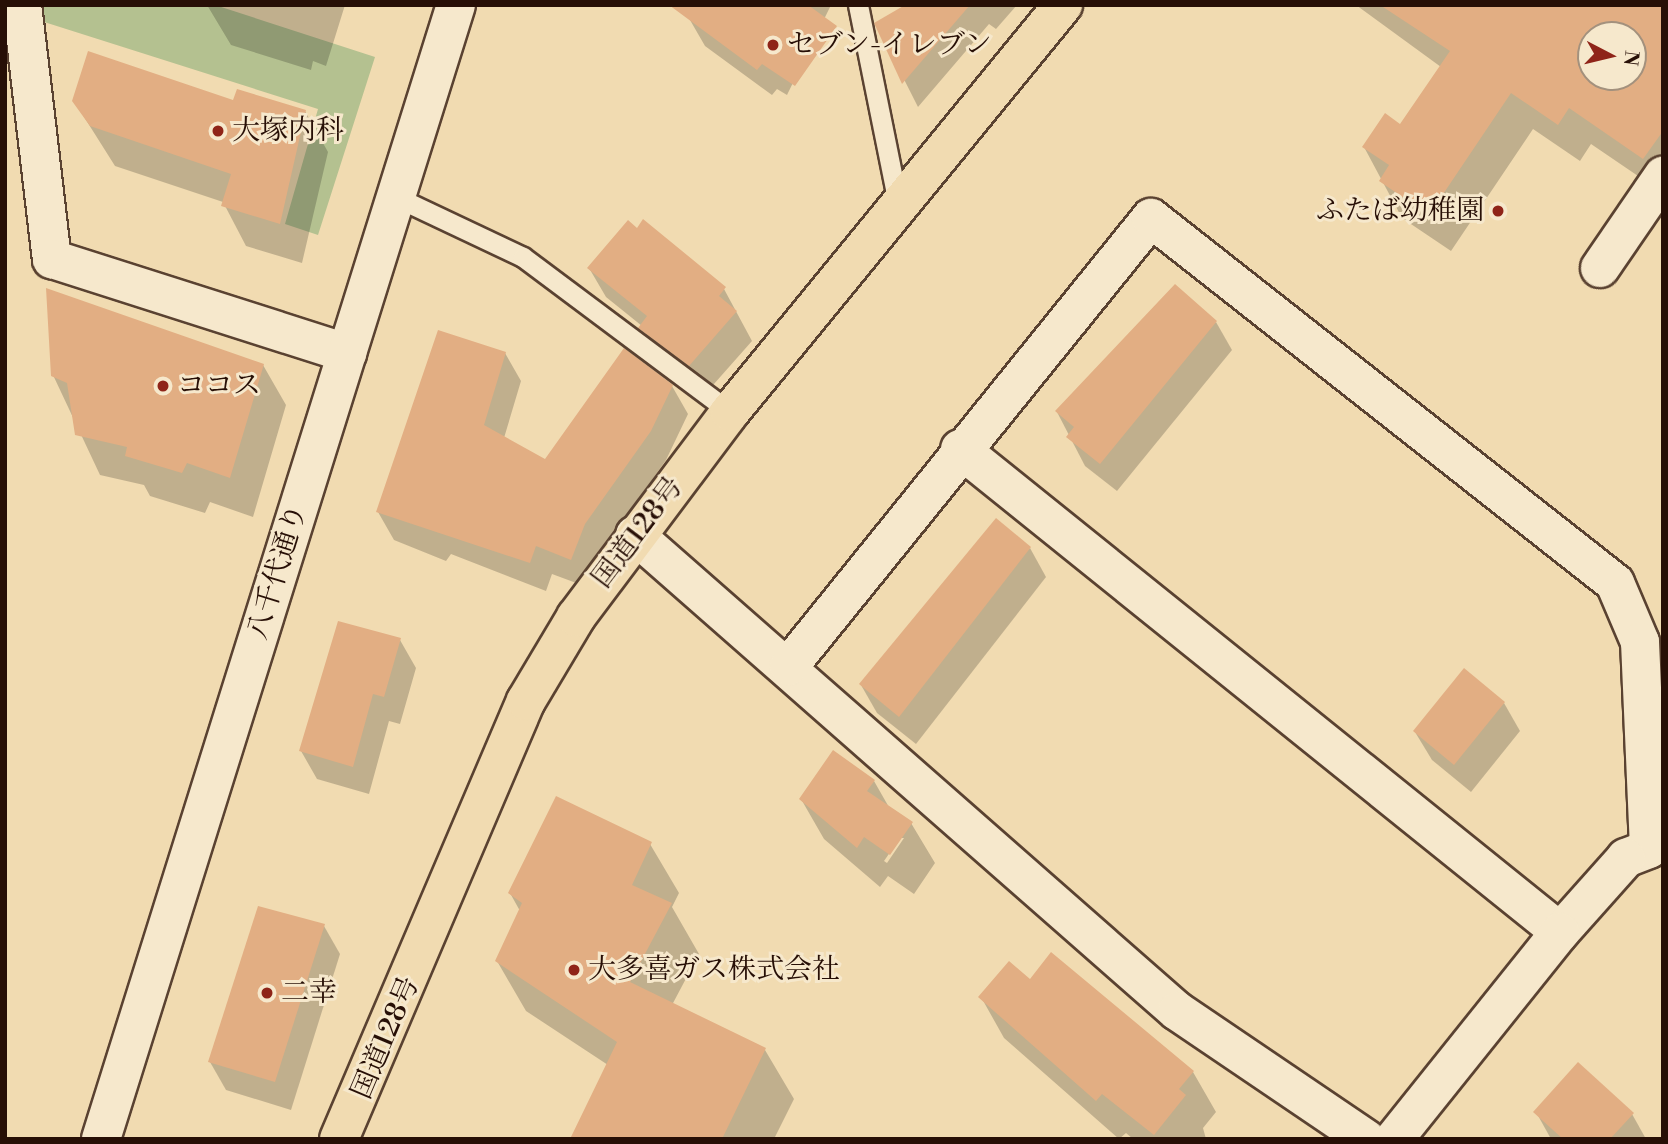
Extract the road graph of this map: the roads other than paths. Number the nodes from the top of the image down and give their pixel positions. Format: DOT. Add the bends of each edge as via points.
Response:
graph roads {
  1 [pos="22,5"];
  2 [pos="456,5"];
  3 [pos="858,5"];
  4 [pos="1063,5"];
  5 [pos="1663,176"];
  6 [pos="396,197"];
  7 [pos="898,204"];
  8 [pos="1600,268"];
  9 [pos="347,353"];
  10 [pos="730,412"];
  11 [pos="960,449"];
  12 [pos="635,535"];
  13 [pos="789,666"];
  14 [pos="1656,848"];
  15 [pos="1560,932"];
  16 [pos="101,1139"];
  17 [pos="340,1139"];
  18 [pos="1366,1139"];
  19 [pos="1394,1139"];
  1 -- 9 [label="street" via="52,259"];
  2 -- 6 [label="street, 八千代通り"];
  3 -- 7 [label="lane"];
  4 -- 7 [label="highway, 国道128号"];
  5 -- 8 [label="street"];
  6 -- 9 [label="street, 八千代通り"];
  6 -- 10 [label="lane" via="523,257"];
  7 -- 10 [label="highway, 国道128号"];
  9 -- 16 [label="street, 八千代通り"];
  10 -- 12 [label="highway, 国道128号"];
  11 -- 13 [label="street"];
  11 -- 14 [label="street" via="1151,218 1615,583 1640,642"];
  11 -- 15 [label="street"];
  12 -- 13 [label="street"];
  12 -- 17 [label="highway, 国道128号" via="526,701"];
  13 -- 18 [label="street" via="1177,1011"];
  14 -- 15 [label="street" via="1626,858"];
  15 -- 19 [label="street"];
}
